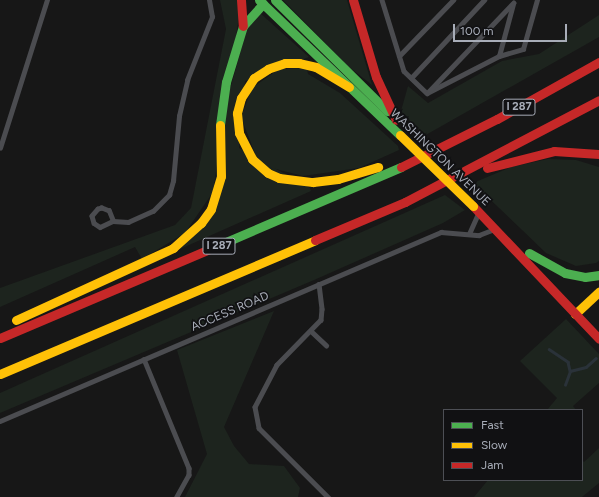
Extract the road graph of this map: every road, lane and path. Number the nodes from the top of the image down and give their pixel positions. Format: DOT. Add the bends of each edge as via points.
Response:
graph roads {
  1 [pos="47,0"];
  2 [pos="209,0"];
  3 [pos="241,0"];
  4 [pos="275,0"];
  5 [pos="353,0"];
  6 [pos="382,0"];
  7 [pos="453,0"];
  8 [pos="484,0"];
  9 [pos="537,0"];
  10 [pos="263,1"];
  11 [pos="514,1"];
  12 [pos="243,26"];
  13 [pos="399,56"];
  14 [pos="499,56"];
  15 [pos="599,62"];
  16 [pos="411,78"];
  17 [pos="349,87"];
  18 [pos="427,93"];
  19 [pos="599,100"];
  20 [pos="396,120"];
  21 [pos="404,132"];
  22 [pos="0,148"];
  23 [pos="437,150"];
  24 [pos="599,154"];
  25 [pos="467,171"];
  26 [pos="477,206"];
  27 [pos="113,221"];
  28 [pos="496,229"];
  29 [pos="469,234"];
  30 [pos="528,253"];
  31 [pos="599,275"];
  32 [pos="319,284"];
  33 [pos="599,292"];
  34 [pos="578,311"];
  35 [pos="599,326"];
  36 [pos="0,327"];
  37 [pos="311,331"];
  38 [pos="0,338"];
  39 [pos="599,339"];
  40 [pos="326,345"];
  41 [pos="144,359"];
  42 [pos="0,374"];
  43 [pos="0,421"];
  44 [pos="177,497"];
  45 [pos="328,497"];
  1 -- 22 [label="lane"];
  2 -- 27 [label="lane" via="212,17 187,80 179,116 173,181 169,195 162,204 141,217 128,222"];
  3 -- 12 [label="main road"];
  4 -- 20 [label="main road, WASHINGTON AVENUE"];
  5 -- 20 [label="main road" via="376,77"];
  6 -- 13 [label="lane"];
  7 -- 13 [label="lane"];
  8 -- 16 [label="lane"];
  9 -- 14 [label="lane" via="523,48"];
  10 -- 12 [label="main road"];
  10 -- 17 [label="main road, WASHINGTON AVENUE"];
  11 -- 14 [label="lane"];
  11 -- 18 [label="lane"];
  12 -- 36 [label="main road" via="222,101 221,176 211,209 201,223 173,248"];
  13 -- 16 [label="lane" via="404,71"];
  14 -- 18 [label="lane"];
  15 -- 23 [label="main road, I 287"];
  16 -- 18 [label="lane"];
  17 -- 21 [label="main road, WASHINGTON AVENUE"];
  17 -- 23 [label="main road" via="316,67 299,63 276,65 260,73 245,90 237,114 239,133 252,159 268,173 279,178 313,182 338,179 372,170 406,155"];
  19 -- 25 [label="main road, I 287"];
  20 -- 21 [label="main road, WASHINGTON AVENUE"];
  21 -- 26 [label="main road, WASHINGTON AVENUE"];
  23 -- 38 [label="main road, I 287" via="261,228"];
  24 -- 25 [label="main road" via="554,151"];
  25 -- 42 [label="main road, I 287" via="341,231"];
  26 -- 28 [label="main road, WASHINGTON AVENUE"];
  26 -- 29 [label="lane"];
  26 -- 30 [label="main road, WASHINGTON AVENUE"];
  27 -- 27 [label="lane" via="100,227 94,223 92,216 102,208 109,211"];
  28 -- 29 [label="lane, ACCESS ROAD" via="479,235"];
  28 -- 34 [label="main road, WASHINGTON AVENUE"];
  29 -- 32 [label="lane, ACCESS ROAD" via="441,232"];
  30 -- 31 [label="main road" via="565,273 585,277"];
  30 -- 34 [label="main road, WASHINGTON AVENUE"];
  32 -- 37 [label="lane" via="322,315"];
  32 -- 41 [label="lane, ACCESS ROAD"];
  33 -- 34 [label="main road"];
  34 -- 35 [label="main road, WASHINGTON AVENUE"];
  34 -- 39 [label="main road, WASHINGTON AVENUE"];
  37 -- 40 [label="lane"];
  37 -- 45 [label="lane" via="276,365 255,407 256,420 259,428"];
  41 -- 43 [label="lane, ACCESS ROAD"];
  41 -- 44 [label="lane" via="189,468 189,475"];
}
